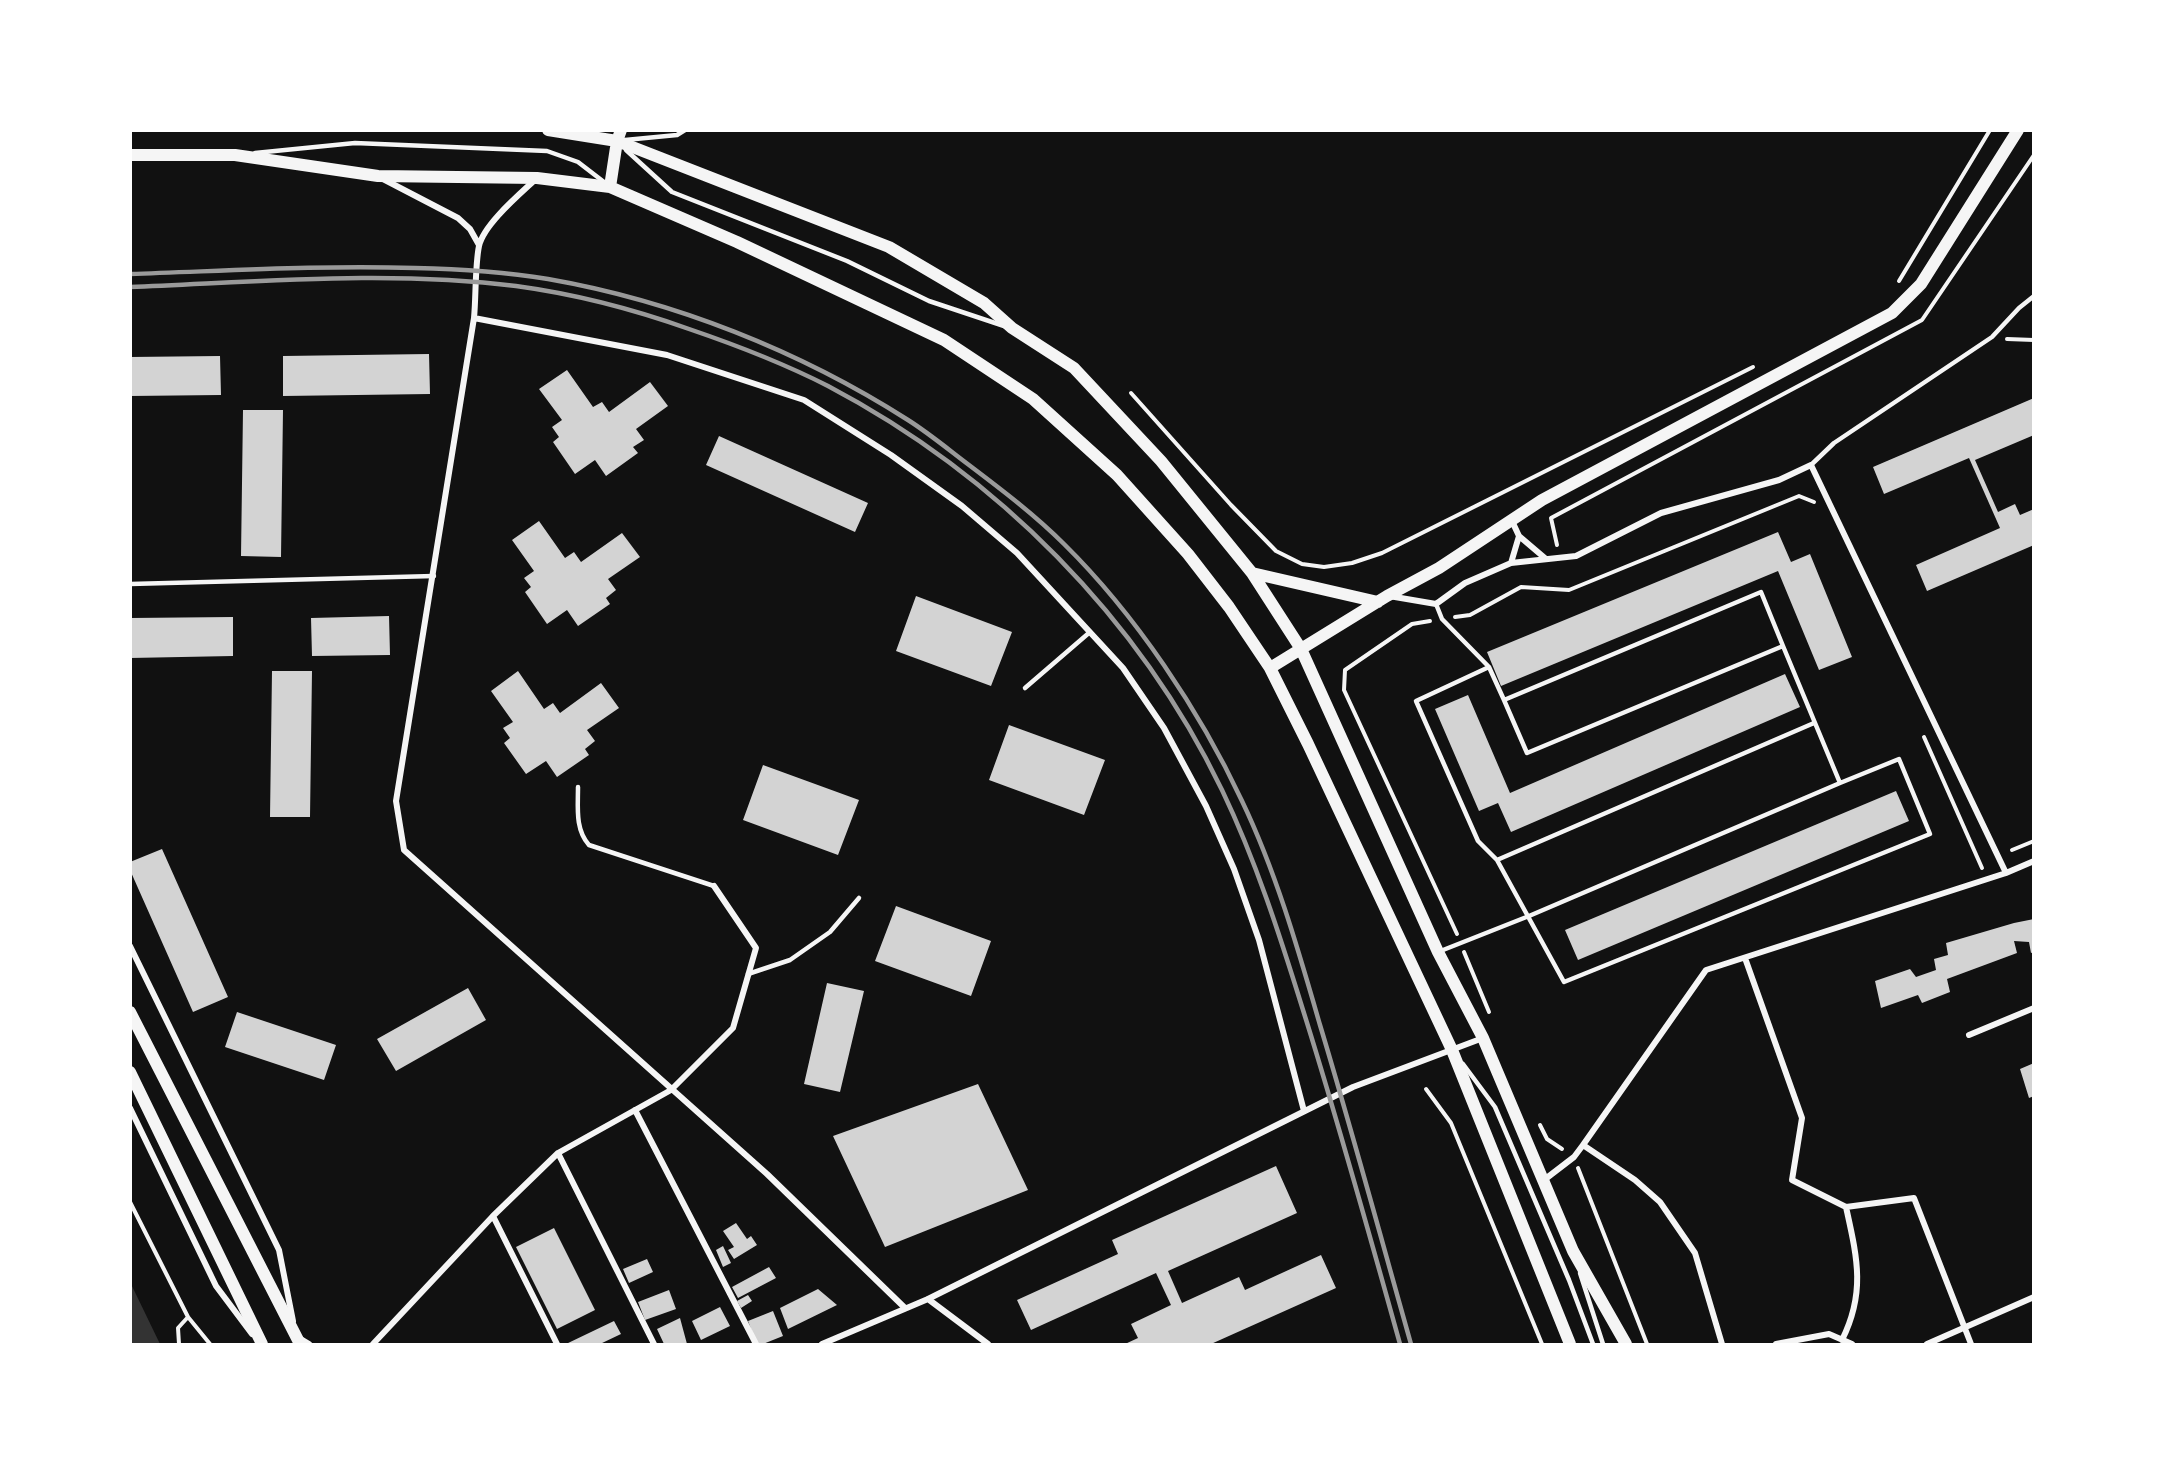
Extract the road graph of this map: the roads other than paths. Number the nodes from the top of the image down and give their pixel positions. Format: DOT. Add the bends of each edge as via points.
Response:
graph roads {
  1 [pos="548,130"];
  2 [pos="685,130"];
  3 [pos="2018,130"];
  4 [pos="619,136"];
  5 [pos="130,155"];
  6 [pos="235,155"];
  7 [pos="378,176"];
  8 [pos="537,178"];
  9 [pos="610,187"];
  10 [pos="479,245"];
  11 [pos="2034,296"];
  12 [pos="474,318"];
  13 [pos="1012,328"];
  14 [pos="1811,465"];
  15 [pos="1511,519"];
  16 [pos="1519,536"];
  17 [pos="1546,560"];
  18 [pos="1511,562"];
  19 [pos="1252,573"];
  20 [pos="434,576"];
  21 [pos="130,584"];
  22 [pos="1382,599"];
  23 [pos="1436,604"];
  24 [pos="1090,632"];
  25 [pos="1783,646"];
  26 [pos="1301,649"];
  27 [pos="1489,667"];
  28 [pos="1270,668"];
  29 [pos="1025,688"];
  30 [pos="1504,700"];
  31 [pos="1814,723"];
  32 [pos="1840,783"];
  33 [pos="578,787"];
  34 [pos="1497,860"];
  35 [pos="2034,861"];
  36 [pos="2006,873"];
  37 [pos="714,886"];
  38 [pos="859,898"];
  39 [pos="1529,916"];
  40 [pos="130,946"];
  41 [pos="1438,952"];
  42 [pos="1744,958"];
  43 [pos="748,974"];
  44 [pos="2034,1008"];
  45 [pos="130,1012"];
  46 [pos="1969,1035"];
  47 [pos="1484,1038"];
  48 [pos="1452,1050"];
  49 [pos="130,1072"];
  50 [pos="671,1090"];
  51 [pos="130,1108"];
  52 [pos="635,1110"];
  53 [pos="1304,1111"];
  54 [pos="1583,1145"];
  55 [pos="558,1153"];
  56 [pos="1544,1180"];
  57 [pos="1846,1207"];
  58 [pos="493,1216"];
  59 [pos="1573,1251"];
  60 [pos="2034,1297"];
  61 [pos="928,1299"];
  62 [pos="905,1308"];
  63 [pos="1965,1328"];
  64 [pos="298,1340"];
  65 [pos="1842,1340"];
  66 [pos="260,1344"];
  67 [pos="309,1344"];
  68 [pos="373,1344"];
  69 [pos="557,1344"];
  70 [pos="654,1344"];
  71 [pos="756,1344"];
  72 [pos="822,1344"];
  73 [pos="988,1344"];
  74 [pos="1570,1344"];
  75 [pos="1593,1344"];
  76 [pos="1603,1344"];
  77 [pos="1626,1344"];
  78 [pos="1722,1344"];
  79 [pos="1776,1344"];
  80 [pos="1852,1344"];
  81 [pos="1926,1344"];
  82 [pos="1971,1344"];
  1 -- 4 [label="main road"];
  2 -- 4 [label="lane" via="677,135"];
  3 -- 15 [label="main road" via="1921,284 1892,313"];
  4 -- 9 [label="main road"];
  4 -- 13 [label="main road" via="889,247 984,303"];
  4 -- 13 [label="lane" via="672,192 847,261 929,301"];
  5 -- 6 [label="main road"];
  6 -- 7 [label="main road"];
  6 -- 9 [label="lane" via="355,143 548,151 578,162"];
  7 -- 8 [label="main road"];
  7 -- 10 [label="street" via="458,218"];
  8 -- 9 [label="main road"];
  8 -- 10 [label="street" via="506,207"];
  9 -- 28 [label="main road" via="944,340 1032,399 1117,475 1188,554"];
  10 -- 12 [label="street"];
  11 -- 14 [label="lane" via="1992,338 1834,443"];
  12 -- 20 [label="street"];
  12 -- 24 [label="street" via="667,355 804,400 962,506 1017,553"];
  13 -- 19 [label="main road" via="1074,368 1161,461"];
  14 -- 17 [label="street" via="1779,480 1661,513 1576,556"];
  14 -- 36 [label="street"];
  15 -- 16 [label="street"];
  15 -- 22 [label="main road" via="1439,568"];
  16 -- 17 [label="street"];
  16 -- 18 [label="street"];
  17 -- 18 [label="street"];
  18 -- 23 [label="street" via="1465,583"];
  19 -- 22 [label="main road"];
  19 -- 26 [label="main road"];
  20 -- 21 [label="lane"];
  20 -- 50 [label="street" via="396,801 404,850"];
  22 -- 23 [label="street"];
  22 -- 26 [label="main road"];
  23 -- 27 [label="lane" via="1442,619"];
  24 -- 29 [label="lane"];
  24 -- 53 [label="street" via="1123,668 1164,728 1206,806 1234,869 1258,940"];
  25 -- 30 [label="lane" via="1527,753"];
  25 -- 30 [label="lane" via="1761,592"];
  25 -- 31 [label="lane"];
  26 -- 28 [label="main road"];
  26 -- 41 [label="main road"];
  27 -- 30 [label="lane"];
  27 -- 34 [label="lane" via="1416,701 1478,841"];
  28 -- 48 [label="main road"];
  31 -- 32 [label="lane"];
  31 -- 34 [label="lane"];
  32 -- 39 [label="lane"];
  32 -- 39 [label="lane" via="1899,759 1930,834 1564,982"];
  33 -- 37 [label="lane" via="581,836 589,845"];
  34 -- 39 [label="lane"];
  35 -- 36 [label="street"];
  36 -- 42 [label="street"];
  37 -- 43 [label="street" via="756,948"];
  38 -- 43 [label="lane" via="830,932 790,960"];
  39 -- 41 [label="lane"];
  40 -- 64 [label="street" via="279,1250"];
  41 -- 47 [label="main road"];
  42 -- 54 [label="street" via="1707,970"];
  42 -- 57 [label="street" via="1802,1118 1792,1180"];
  43 -- 50 [label="street" via="733,1028"];
  44 -- 46 [label="street"];
  45 -- 64 [label="main road"];
  47 -- 48 [label="street"];
  47 -- 56 [label="main road"];
  48 -- 53 [label="street" via="1353,1087"];
  48 -- 74 [label="main road"];
  48 -- 75 [label="lane" via="1495,1107"];
  49 -- 66 [label="main road"];
  50 -- 52 [label="street"];
  50 -- 62 [label="street" via="767,1174"];
  51 -- 66 [label="street" via="216,1286"];
  52 -- 55 [label="street"];
  52 -- 71 [label="street"];
  53 -- 61 [label="street"];
  54 -- 56 [label="street"];
  54 -- 78 [label="street" via="1660,1202 1695,1253"];
  55 -- 58 [label="street"];
  55 -- 70 [label="street"];
  56 -- 59 [label="main road"];
  57 -- 63 [label="street" via="1914,1198"];
  57 -- 65 [label="street" via="1856,1252 1858,1287"];
  58 -- 68 [label="street"];
  58 -- 69 [label="street"];
  59 -- 76 [label="lane"];
  59 -- 77 [label="main road"];
  60 -- 63 [label="street"];
  61 -- 62 [label="street"];
  61 -- 73 [label="street"];
  62 -- 72 [label="street"];
  63 -- 81 [label="street"];
  63 -- 82 [label="street"];
  64 -- 67 [label="street"];
  65 -- 79 [label="street" via="1829,1334"];
  65 -- 80 [label="street"];
}
